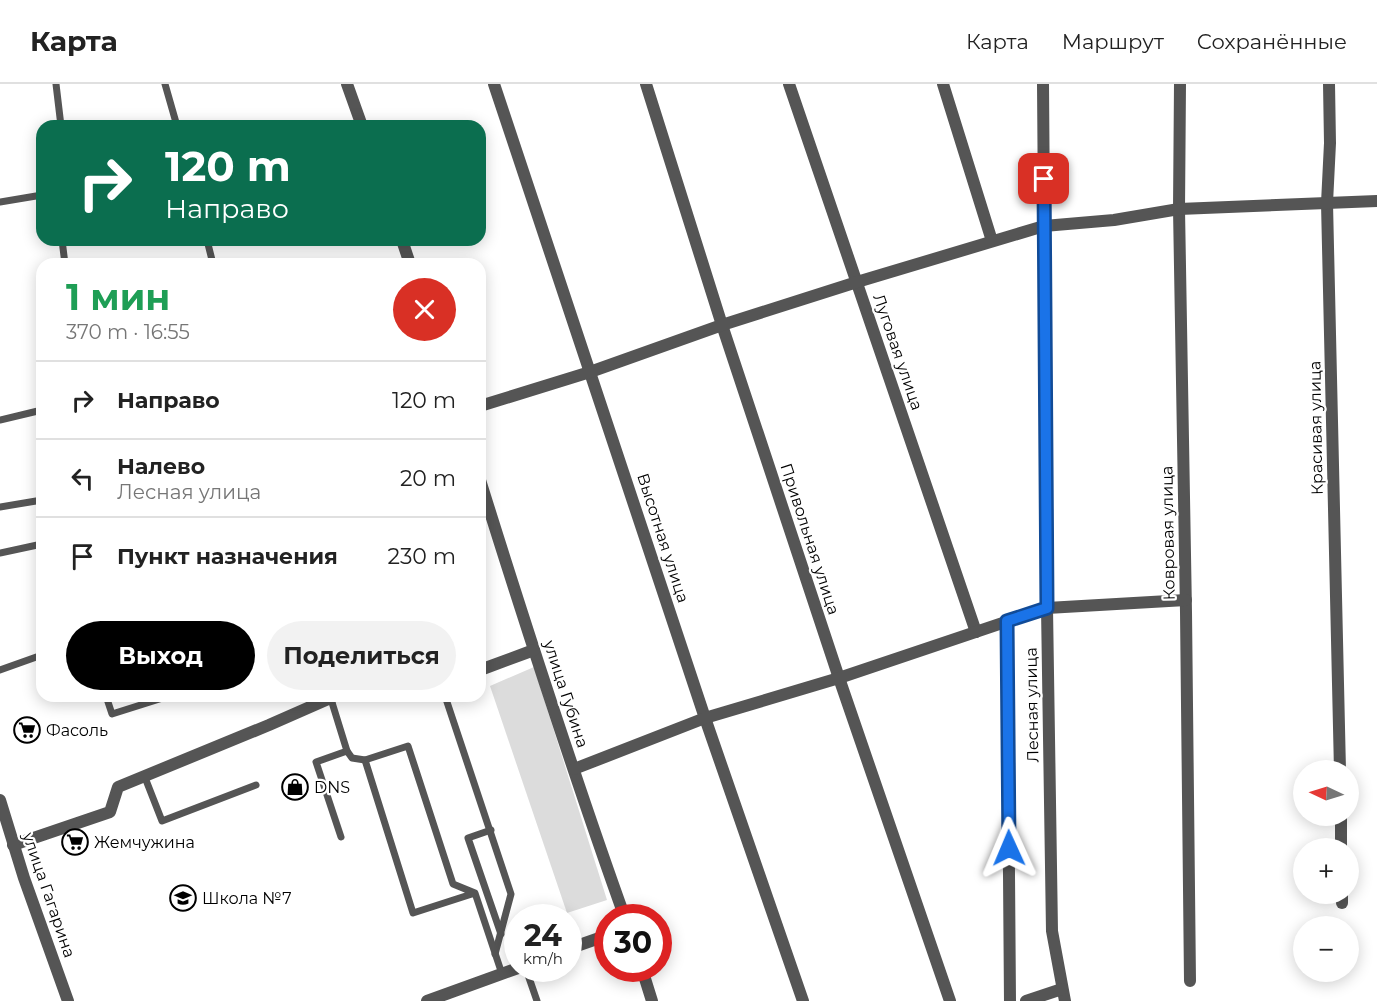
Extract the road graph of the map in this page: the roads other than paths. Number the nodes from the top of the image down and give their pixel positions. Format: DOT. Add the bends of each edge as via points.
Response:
graph roads {
  1 [pos="56,84"];
  2 [pos="165,84"];
  3 [pos="347,84"];
  4 [pos="494,84"];
  5 [pos="646,84"];
  6 [pos="789,84"];
  7 [pos="943,84"];
  8 [pos="1043,84"];
  9 [pos="1180,84"];
  10 [pos="1329,84"];
  11 [pos="60,120"];
  12 [pos="175,120"];
  13 [pos="360,120"];
  14 [pos="36,196"];
  15 [pos="1377,201"];
  16 [pos="0,202"];
  17 [pos="1327,203"];
  18 [pos="1179,209"];
  19 [pos="1044,226"];
  20 [pos="992,241"];
  21 [pos="857,282"];
  22 [pos="722,325"];
  23 [pos="590,372"];
  24 [pos="486,404"];
  25 [pos="36,411"];
  26 [pos="0,420"];
  27 [pos="486,499"];
  28 [pos="36,501"];
  29 [pos="0,507"];
  30 [pos="36,545"];
  31 [pos="0,553"];
  32 [pos="1186,600"];
  33 [pos="1047,608"];
  34 [pos="1007,621"];
  35 [pos="976,632"];
  36 [pos="534,650"];
  37 [pos="36,657"];
  38 [pos="486,668"];
  39 [pos="0,670"];
  40 [pos="839,678"];
  41 [pos="108,702"];
  42 [pos="150,702"];
  43 [pos="319,702"];
  44 [pos="334,702"];
  45 [pos="447,702"];
  46 [pos="705,718"];
  47 [pos="347,751"];
  48 [pos="365,760"];
  49 [pos="1340,760"];
  50 [pos="574,769"];
  51 [pos="144,775"];
  52 [pos="256,785"];
  53 [pos="0,800"];
  54 [pos="491,830"];
  55 [pos="341,837"];
  56 [pos="13,845"];
  57 [pos="475,893"];
  58 [pos="620,904"];
  59 [pos="501,934"];
  60 [pos="495,954"];
  61 [pos="502,974"];
  62 [pos="1190,981"];
  63 [pos="530,982"];
  64 [pos="646,982"];
  65 [pos="1064,995"];
  66 [pos="68,1001"];
  67 [pos="427,1001"];
  68 [pos="537,1001"];
  69 [pos="652,1001"];
  70 [pos="803,1001"];
  71 [pos="950,1001"];
  72 [pos="1010,1001"];
  73 [pos="1026,1001"];
  1 -- 11 [label="lane"];
  2 -- 12 [label="lane"];
  3 -- 13 [label="street"];
  4 -- 23 [label="street, Высотная улица"];
  5 -- 22 [label="street, Привольная улица"];
  6 -- 21 [label="street, Луговая улица"];
  7 -- 20 [label="street"];
  8 -- 19 [label="street, Лесная улица"];
  9 -- 18 [label="street, Ковровая улица"];
  10 -- 17 [label="street, Красивая улица"];
  14 -- 16 [label="lane"];
  15 -- 17 [label="street"];
  17 -- 18 [label="street"];
  17 -- 49 [label="street, Красивая улица"];
  18 -- 19 [label="street"];
  18 -- 32 [label="street, Ковровая улица"];
  19 -- 20 [label="street"];
  19 -- 33 [label="street, Лесная улица"];
  20 -- 21 [label="street"];
  21 -- 22 [label="street"];
  21 -- 35 [label="street, Луговая улица"];
  22 -- 23 [label="street"];
  22 -- 40 [label="street, Привольная улица"];
  23 -- 24 [label="street"];
  23 -- 46 [label="street, Высотная улица"];
  25 -- 26 [label="lane"];
  27 -- 36 [label="street, улица Губина"];
  28 -- 29 [label="lane"];
  30 -- 31 [label="lane"];
  32 -- 33 [label="street"];
  32 -- 62 [label="street, Ковровая улица"];
  33 -- 34 [label="street"];
  33 -- 65 [label="street, Лесная улица" via="1052,931"];
  34 -- 35 [label="street"];
  34 -- 72 [label="street, Лесная улица"];
  35 -- 40 [label="street"];
  36 -- 38 [label="street"];
  36 -- 50 [label="street, улица Губина"];
  37 -- 39 [label="lane"];
  40 -- 46 [label="street"];
  40 -- 71 [label="street, Привольная улица"];
  41 -- 42 [label="lane" via="112,714"];
  43 -- 51 [label="street"];
  44 -- 47 [label="lane"];
  45 -- 54 [label="lane"];
  46 -- 50 [label="street"];
  46 -- 70 [label="street, Высотная улица"];
  47 -- 48 [label="lane" via="352,758"];
  47 -- 55 [label="lane" via="316,762"];
  48 -- 57 [label="lane" via="408,746 453,884"];
  48 -- 57 [label="lane" via="413,913"];
  50 -- 58 [label="street, улица Губина"];
  51 -- 52 [label="lane" via="162,821"];
  51 -- 56 [label="street" via="118,787 110,812"];
  53 -- 56 [label="street, улица Гагарина"];
  54 -- 59 [label="lane" via="511,894"];
  54 -- 59 [label="lane" via="468,838"];
  56 -- 66 [label="street, улица Гагарина"];
  57 -- 60 [label="lane"];
  59 -- 60 [label="lane"];
  60 -- 61 [label="lane"];
  61 -- 67 [label="street"];
  63 -- 68 [label="lane"];
  64 -- 69 [label="street"];
  65 -- 73 [label="street"];
}
